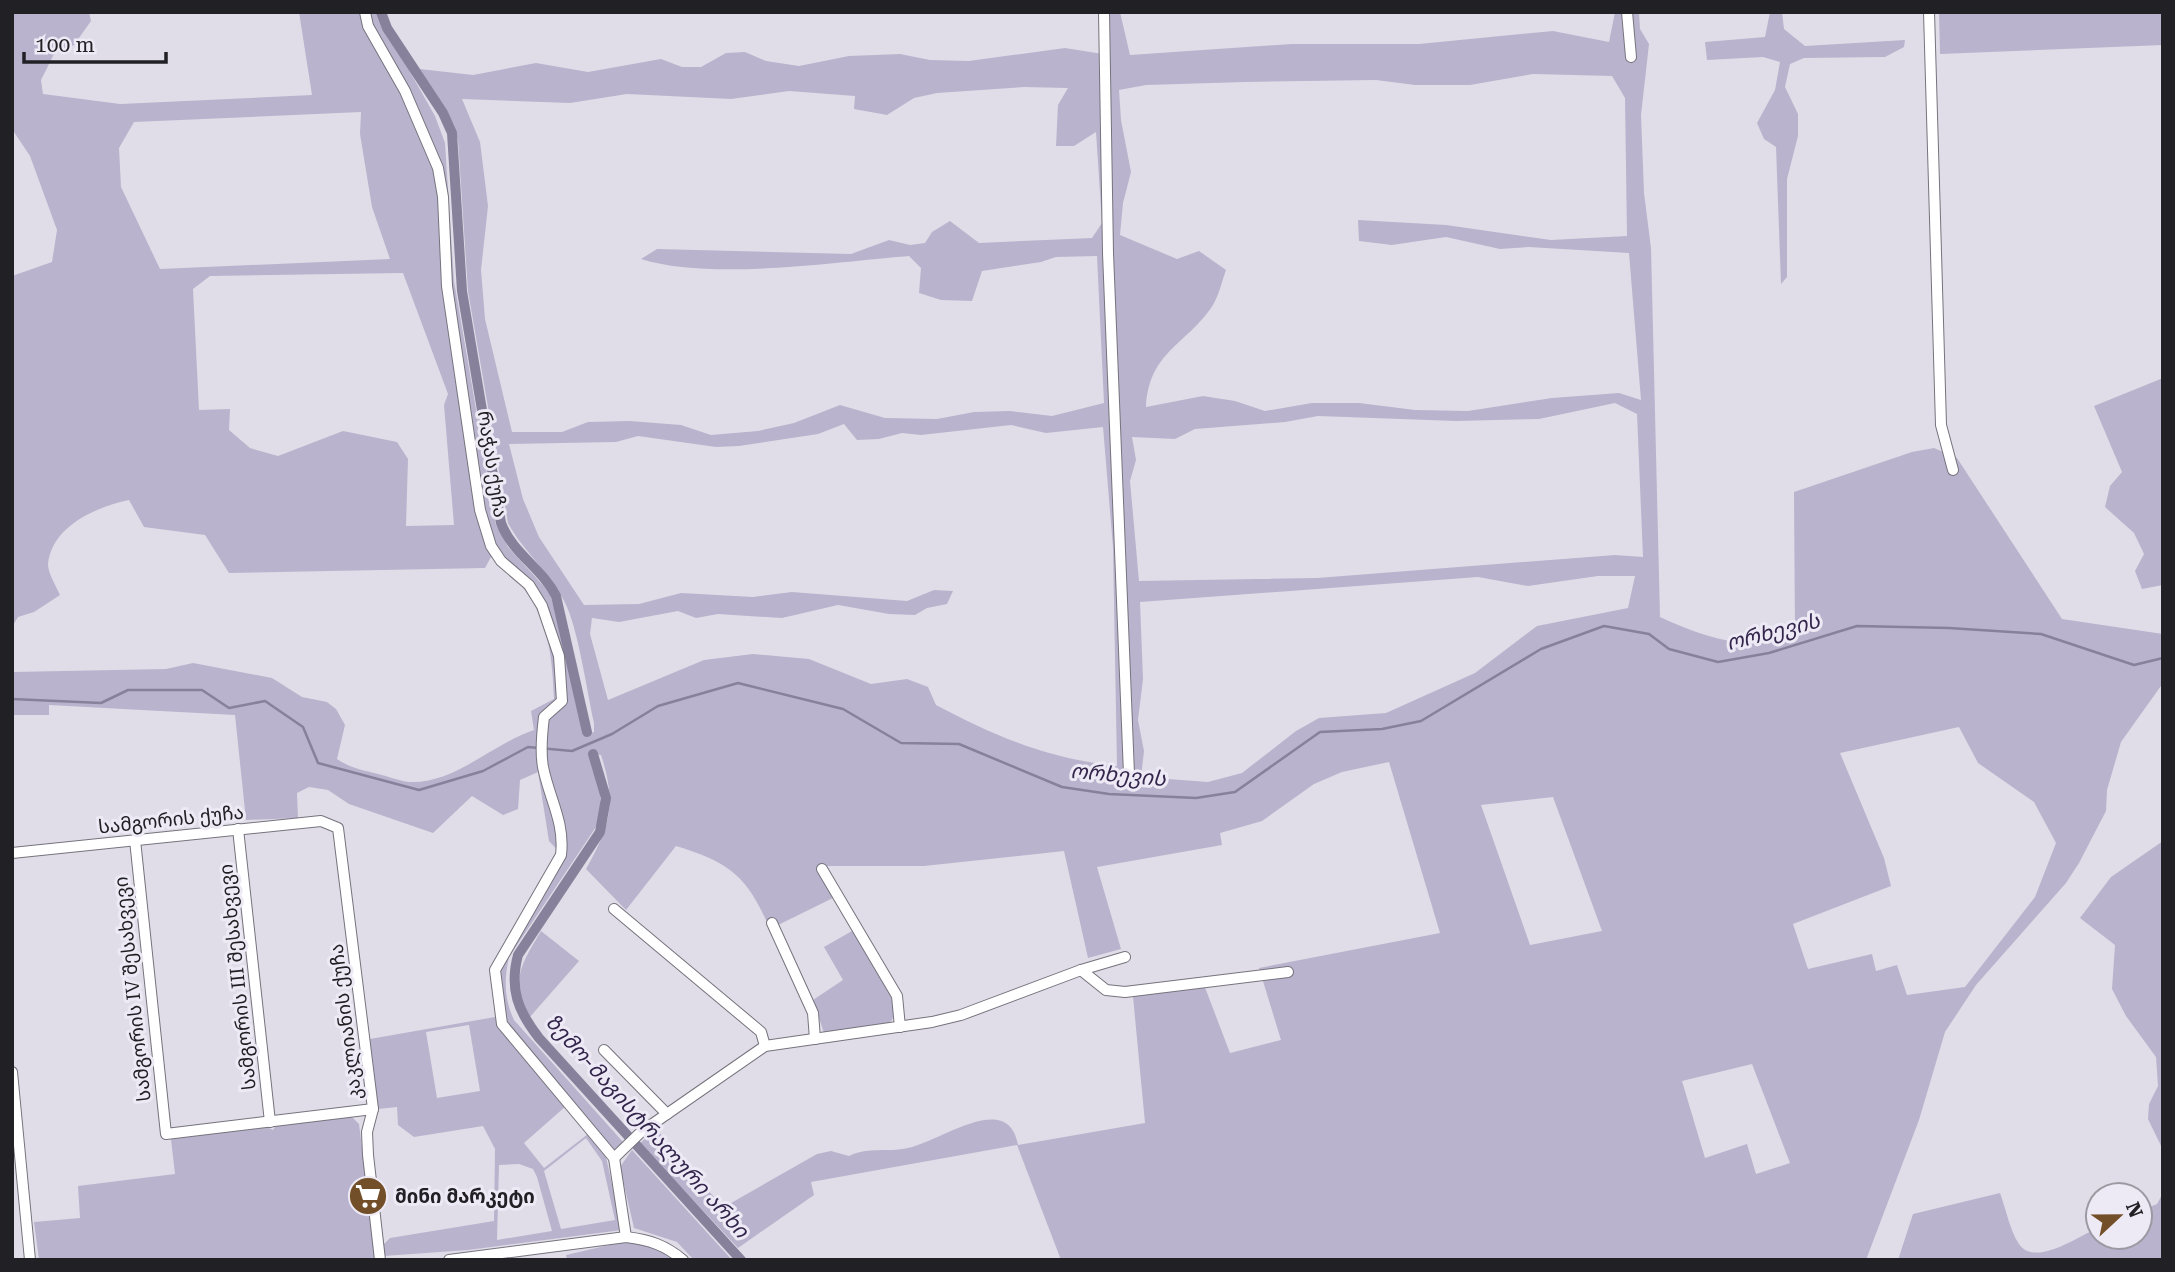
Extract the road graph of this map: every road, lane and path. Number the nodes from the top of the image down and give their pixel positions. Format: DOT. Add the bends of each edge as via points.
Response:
graph roads {
  1 [pos="365,12"];
  2 [pos="1104,12"];
  3 [pos="1627,12"];
  4 [pos="1929,12"];
  5 [pos="1630,57"];
  6 [pos="1952,470"];
  7 [pos="1129,774"];
  8 [pos="333,824"];
  9 [pos="238,829"];
  10 [pos="135,840"];
  11 [pos="12,853"];
  12 [pos="822,869"];
  13 [pos="614,909"];
  14 [pos="772,922"];
  15 [pos="1125,957"];
  16 [pos="1081,970"];
  17 [pos="1288,972"];
  18 [pos="900,1027"];
  19 [pos="815,1039"];
  20 [pos="765,1046"];
  21 [pos="604,1050"];
  22 [pos="12,1072"];
  23 [pos="373,1109"];
  24 [pos="667,1114"];
  25 [pos="271,1122"];
  26 [pos="614,1158"];
  27 [pos="626,1237"];
  28 [pos="30,1260"];
  29 [pos="380,1260"];
  30 [pos="449,1260"];
  31 [pos="683,1260"];
  1 -- 26 [label="street, რაჭას ქუჩა" via="438,168 447,286 480,510 491,546 528,584 542,606 559,656 562,701 544,717 542,754 560,822 561,855 495,970 502,1024"];
  2 -- 7 [label="street" via="1108,253"];
  3 -- 5 [label="street"];
  4 -- 6 [label="street" via="1941,425"];
  8 -- 9 [label="street, სამგორის ქუჩა" via="321,821"];
  8 -- 23 [label="street, კაკლიანის ქუჩა" via="341,836"];
  9 -- 10 [label="street, სამგორის ქუჩა"];
  9 -- 25 [label="street, სამგორის III შესახვევი"];
  10 -- 11 [label="street, სამგორის ქუჩა"];
  10 -- 25 [label="street, სამგორის IV შესახვევი" via="166,1134"];
  12 -- 18 [label="street" via="897,996"];
  13 -- 20 [label="street" via="761,1032"];
  14 -- 19 [label="street" via="813,1013"];
  15 -- 16 [label="street"];
  16 -- 17 [label="street" via="1106,990 1125,992"];
  16 -- 18 [label="street" via="961,1015"];
  18 -- 19 [label="street"];
  19 -- 20 [label="street"];
  20 -- 24 [label="street"];
  21 -- 24 [label="street"];
  22 -- 28 [label="street"];
  23 -- 25 [label="street"];
  23 -- 29 [label="street, კაკლიანის ქუჩა" via="368,1155"];
  24 -- 26 [label="street"];
  26 -- 27 [label="street"];
  27 -- 30 [label="street"];
  27 -- 31 [label="street" via="669,1248"];
}
